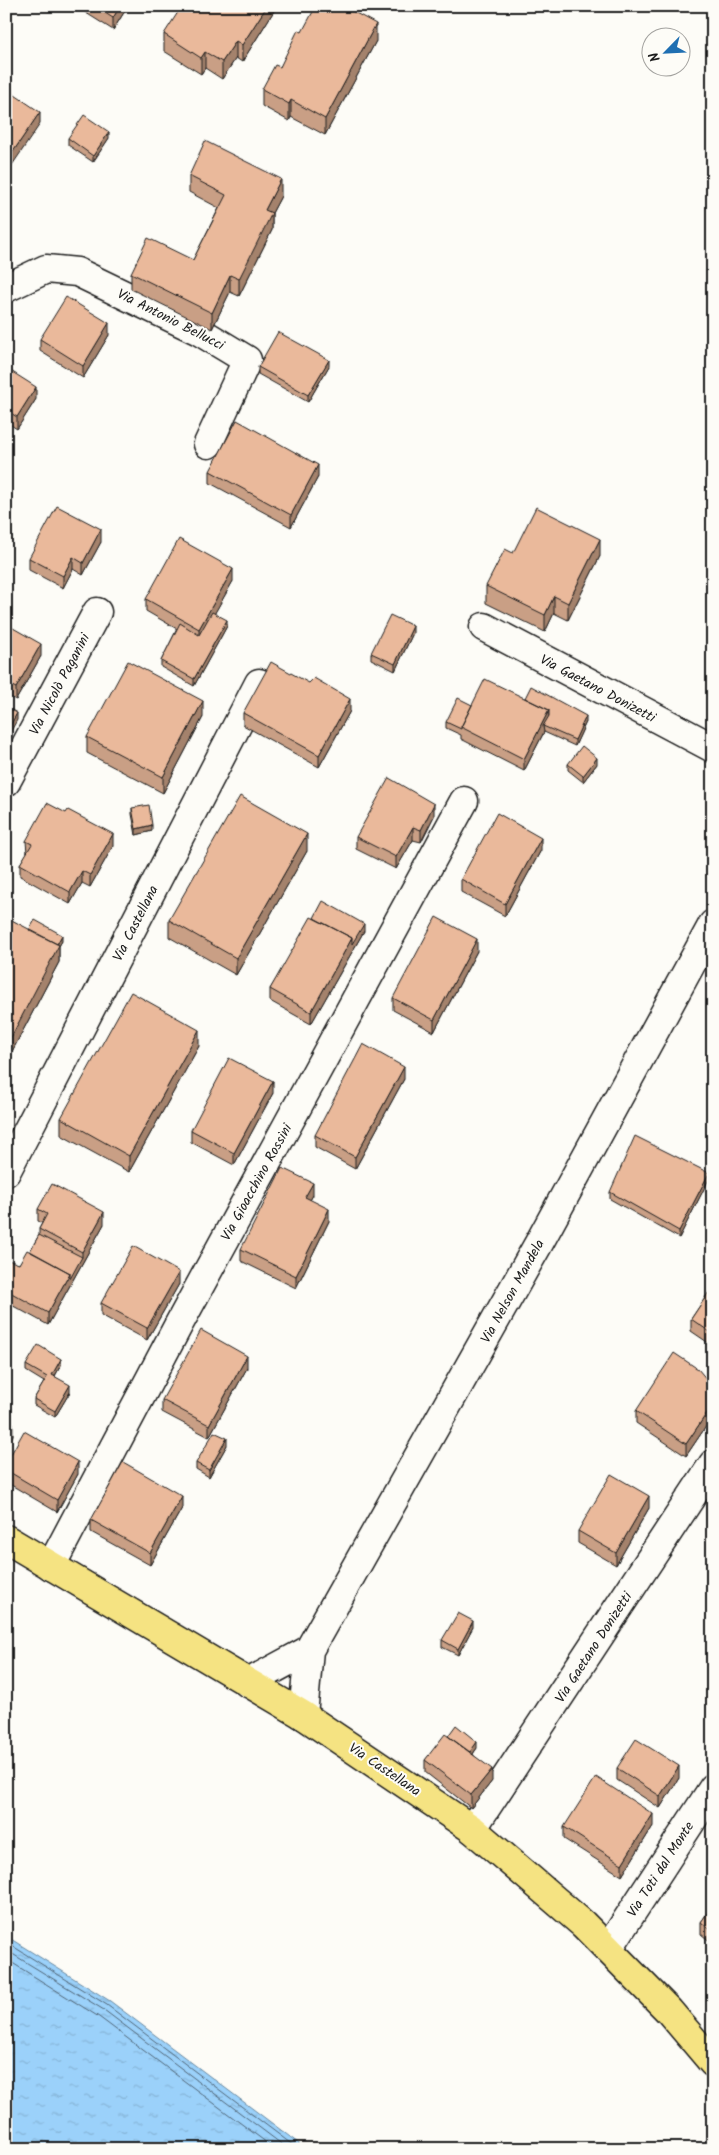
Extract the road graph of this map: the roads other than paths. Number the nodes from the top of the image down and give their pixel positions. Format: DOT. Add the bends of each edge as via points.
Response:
graph roads {
  1 [pos="6,288"];
  2 [pos="208,444"];
  3 [pos="97,612"];
  4 [pos="484,628"];
  5 [pos="264,675"];
  6 [pos="713,748"];
  7 [pos="6,782"];
  8 [pos="464,801"];
  9 [pos="712,928"];
  10 [pos="6,1172"];
  11 [pos="713,1464"];
  12 [pos="6,1539"];
  13 [pos="51,1566"];
  14 [pos="309,1650"];
  15 [pos="248,1683"];
  16 [pos="303,1715"];
  17 [pos="713,1788"];
  18 [pos="472,1829"];
  19 [pos="608,1949"];
  20 [pos="713,2063"];
  1 -- 2 [label="street, Via Antonio Bellucci" via="46,269 77,272 199,331 247,360"];
  3 -- 7 [label="street, Via Nicolò Paganini"];
  4 -- 6 [label="street, Via Gaetano Donizetti"];
  5 -- 10 [label="street, Via Castellana"];
  8 -- 13 [label="street, Via Gioacchino Rossini"];
  9 -- 14 [label="street, Via Nelson Mandela"];
  11 -- 18 [label="street, Via Gaetano Donizetti"];
  12 -- 13 [label="main road, Via Castellana"];
  13 -- 15 [label="main road, Via Castellana"];
  14 -- 15 [label="street"];
  14 -- 16 [label="street, Via Nelson Mandela"];
  15 -- 16 [label="main road, Via Castellana"];
  16 -- 18 [label="main road, Via Castellana"];
  17 -- 19 [label="street, Via Toti dal Monte"];
  18 -- 19 [label="main road, Via Castellana" via="528,1875"];
  19 -- 20 [label="main road, Via Castellana"];
}
